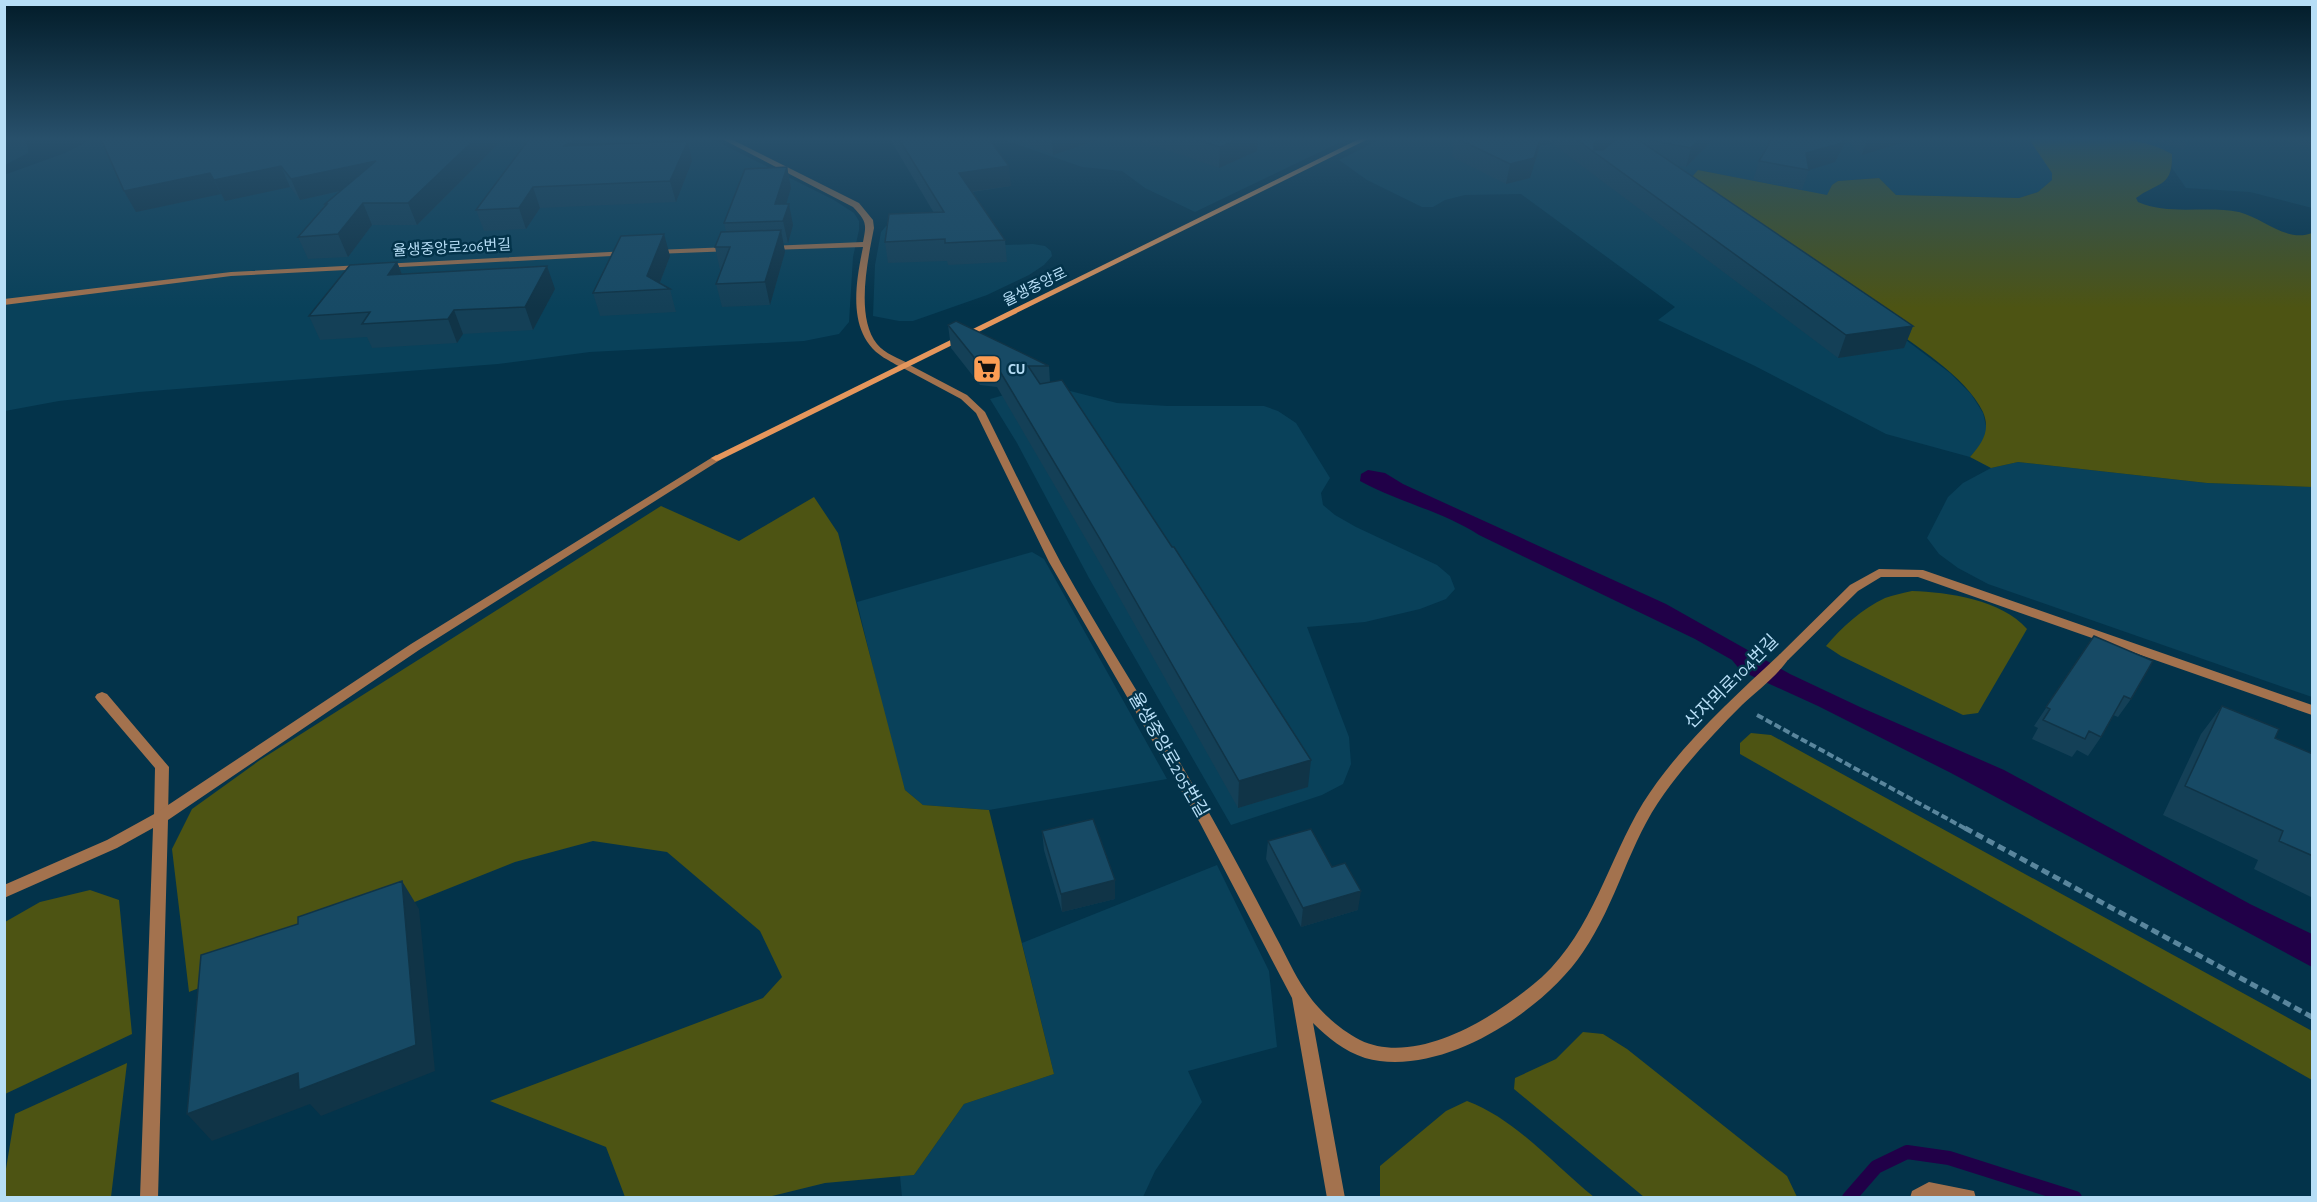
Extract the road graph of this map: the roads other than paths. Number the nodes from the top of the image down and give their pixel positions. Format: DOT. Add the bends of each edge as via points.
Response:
graph roads {
  1 [pos="836,195"];
  2 [pos="1253,195"];
  3 [pos="867,244"];
  4 [pos="761,248"];
  5 [pos="737,249"];
  6 [pos="646,252"];
  7 [pos="635,253"];
  8 [pos="4,303"];
  9 [pos="906,366"];
  10 [pos="716,458"];
  11 [pos="102,697"];
  12 [pos="2313,710"];
  13 [pos="161,817"];
  14 [pos="7,892"];
  15 [pos="1300,998"];
  16 [pos="149,1197"];
  17 [pos="1336,1197"];
  18 [pos="1919,1197"];
  19 [pos="1967,1197"];
  1 -- 3 [label="street" via="856,205 869,220"];
  2 -- 9 [label="street, 율생중앙로"];
  3 -- 4 [label="street"];
  3 -- 9 [label="street" via="863,330 874,348"];
  5 -- 6 [label="street"];
  7 -- 8 [label="street, 율생중앙로206번길" via="231,274"];
  9 -- 10 [label="street, 율생중앙로"];
  9 -- 15 [label="street, 율생중앙로205번길" via="964,397 980,412 1055,562 1206,820"];
  10 -- 13 [label="street" via="414,646"];
  11 -- 13 [label="street" via="162,767"];
  12 -- 15 [label="street, 산자뫼로104번길" via="1919,573 1879,573 1854,588 1678,764 1642,817 1578,948 1548,982 1512,1011 1431,1050 1393,1054 1357,1047 1329,1029"];
  13 -- 14 [label="street"];
  13 -- 16 [label="street"];
  15 -- 17 [label="street, 율생중앙로205번길"];
  18 -- 19 [label="street" via="1929,1191"];
}
